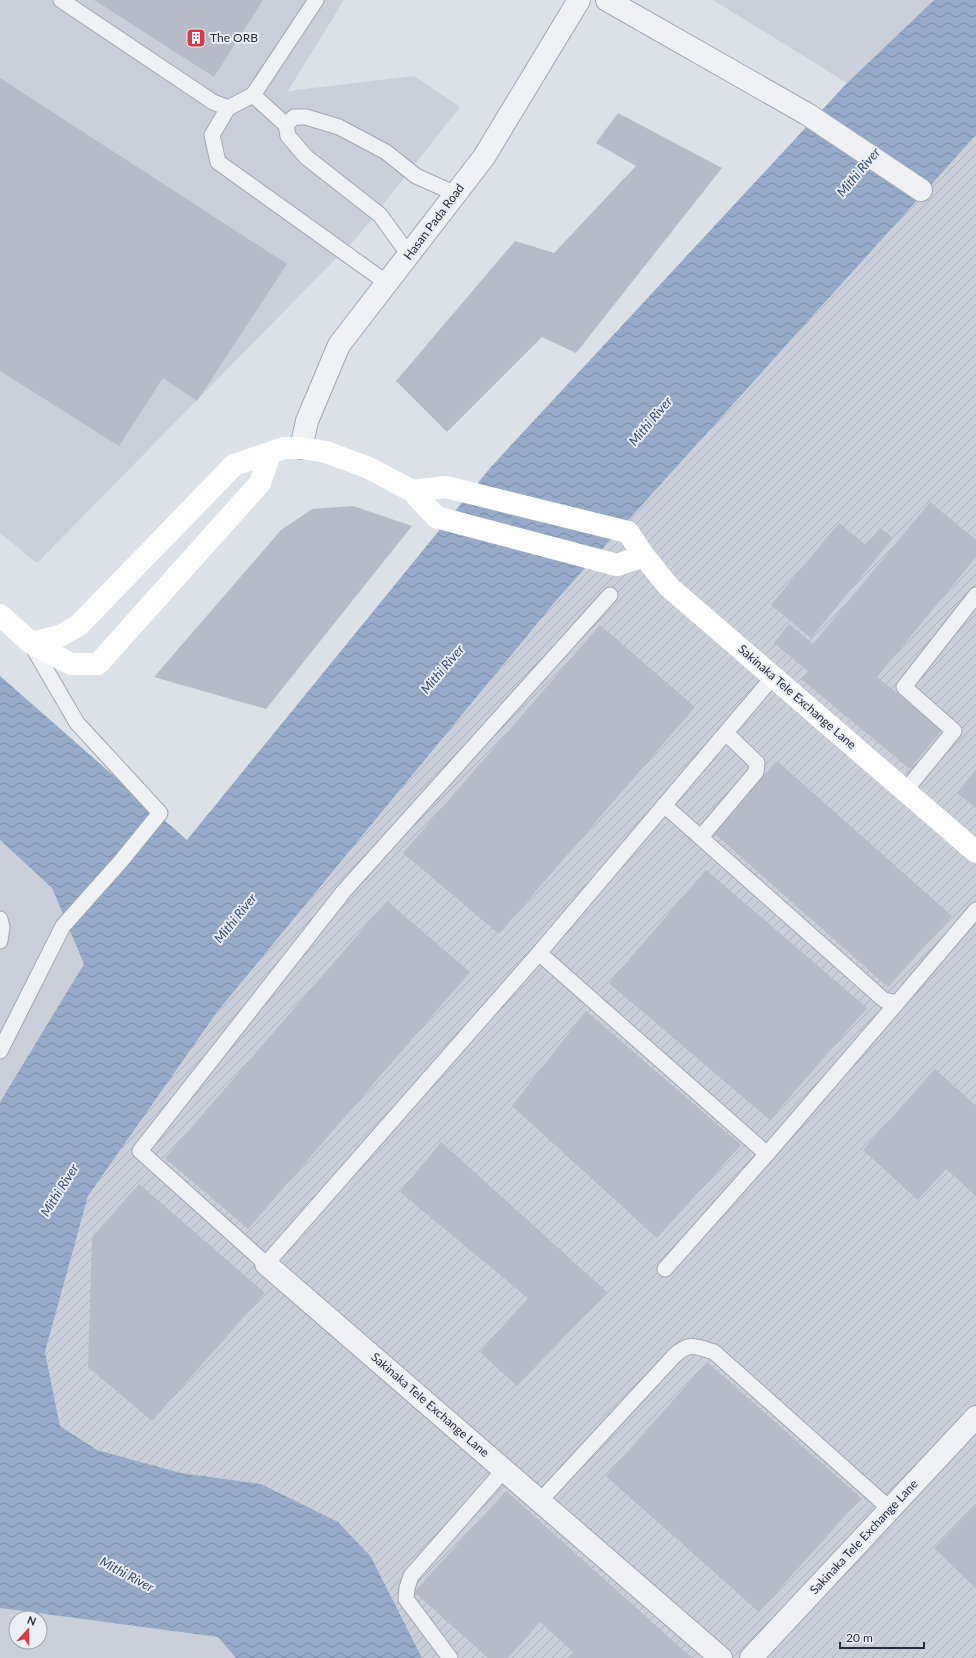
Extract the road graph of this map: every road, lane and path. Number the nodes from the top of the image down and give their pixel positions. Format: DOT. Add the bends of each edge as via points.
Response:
graph roads {
  1 [pos="61,0"];
  2 [pos="316,0"];
  3 [pos="579,0"];
  4 [pos="607,0"];
  5 [pos="253,95"];
  6 [pos="228,108"];
  7 [pos="286,125"];
  8 [pos="921,190"];
  9 [pos="456,194"];
  10 [pos="409,255"];
  11 [pos="387,283"];
  12 [pos="301,448"];
  13 [pos="270,454"];
  14 [pos="412,491"];
  15 [pos="644,556"];
  16 [pos="610,595"];
  17 [pos="976,595"];
  18 [pos="0,615"];
  19 [pos="31,643"];
  20 [pos="773,677"];
  21 [pos="726,733"];
  22 [pos="905,791"];
  23 [pos="664,805"];
  24 [pos="701,838"];
  25 [pos="976,852"];
  26 [pos="976,910"];
  27 [pos="0,919"];
  28 [pos="0,941"];
  29 [pos="539,953"];
  30 [pos="897,1003"];
  31 [pos="0,1052"];
  32 [pos="767,1154"];
  33 [pos="266,1264"];
  34 [pos="665,1269"];
  35 [pos="976,1417"];
  36 [pos="504,1470"];
  37 [pos="540,1501"];
  38 [pos="890,1508"];
  39 [pos="718,1657"];
  40 [pos="450,1658"];
  41 [pos="751,1658"];
  1 -- 6 [label="lane" via="213,102"];
  2 -- 5 [label="lane"];
  3 -- 9 [label="street, Hasan Pada Road" via="484,157"];
  4 -- 8 [label="street" via="807,114"];
  5 -- 6 [label="lane"];
  5 -- 7 [label="lane"];
  6 -- 11 [label="lane" via="212,135 218,162"];
  7 -- 9 [label="lane" via="294,117 306,117 339,127 386,152 416,176"];
  7 -- 10 [label="lane" via="288,136 306,157 380,216"];
  9 -- 10 [label="street, Hasan Pada Road"];
  10 -- 11 [label="street, Hasan Pada Road"];
  11 -- 12 [label="street, Hasan Pada Road" via="339,345 307,420"];
  12 -- 13 [label="street" via="284,448"];
  12 -- 14 [label="street" via="326,452 369,468"];
  13 -- 19 [label="street" via="234,465 79,625 60,636"];
  13 -- 19 [label="street" via="260,483 98,664 71,664"];
  14 -- 15 [label="street, Sakinaka Tele Exchange Lane" via="446,487 628,532"];
  14 -- 15 [label="street" via="436,517 617,565"];
  15 -- 20 [label="street, Sakinaka Tele Exchange Lane" via="669,587"];
  16 -- 33 [label="lane, Sakinaka Tele Exchange Lane" via="344,891 140,1151"];
  17 -- 22 [label="lane" via="904,687 954,731"];
  18 -- 19 [label="street"];
  19 -- 31 [label="lane" via="77,723 160,812 63,926"];
  20 -- 21 [label="lane"];
  20 -- 22 [label="street, Sakinaka Tele Exchange Lane"];
  21 -- 23 [label="lane"];
  21 -- 24 [label="lane" via="757,763 756,772"];
  22 -- 25 [label="street, Sakinaka Tele Exchange Lane"];
  23 -- 24 [label="lane"];
  23 -- 29 [label="lane"];
  24 -- 30 [label="lane" via="884,1000"];
  26 -- 30 [label="lane"];
  27 -- 28 [label="lane"];
  29 -- 32 [label="lane"];
  29 -- 33 [label="lane"];
  30 -- 32 [label="lane"];
  32 -- 34 [label="lane"];
  33 -- 36 [label="street, Sakinaka Tele Exchange Lane"];
  35 -- 38 [label="street, Sakinaka Tele Exchange Lane"];
  36 -- 37 [label="street, Sakinaka Tele Exchange Lane"];
  36 -- 40 [label="lane" via="411,1576 407,1588 406,1599"];
  37 -- 38 [label="lane" via="674,1356 690,1345 714,1352"];
  37 -- 39 [label="street, Sakinaka Tele Exchange Lane"];
  38 -- 41 [label="street, Sakinaka Tele Exchange Lane"];
}
